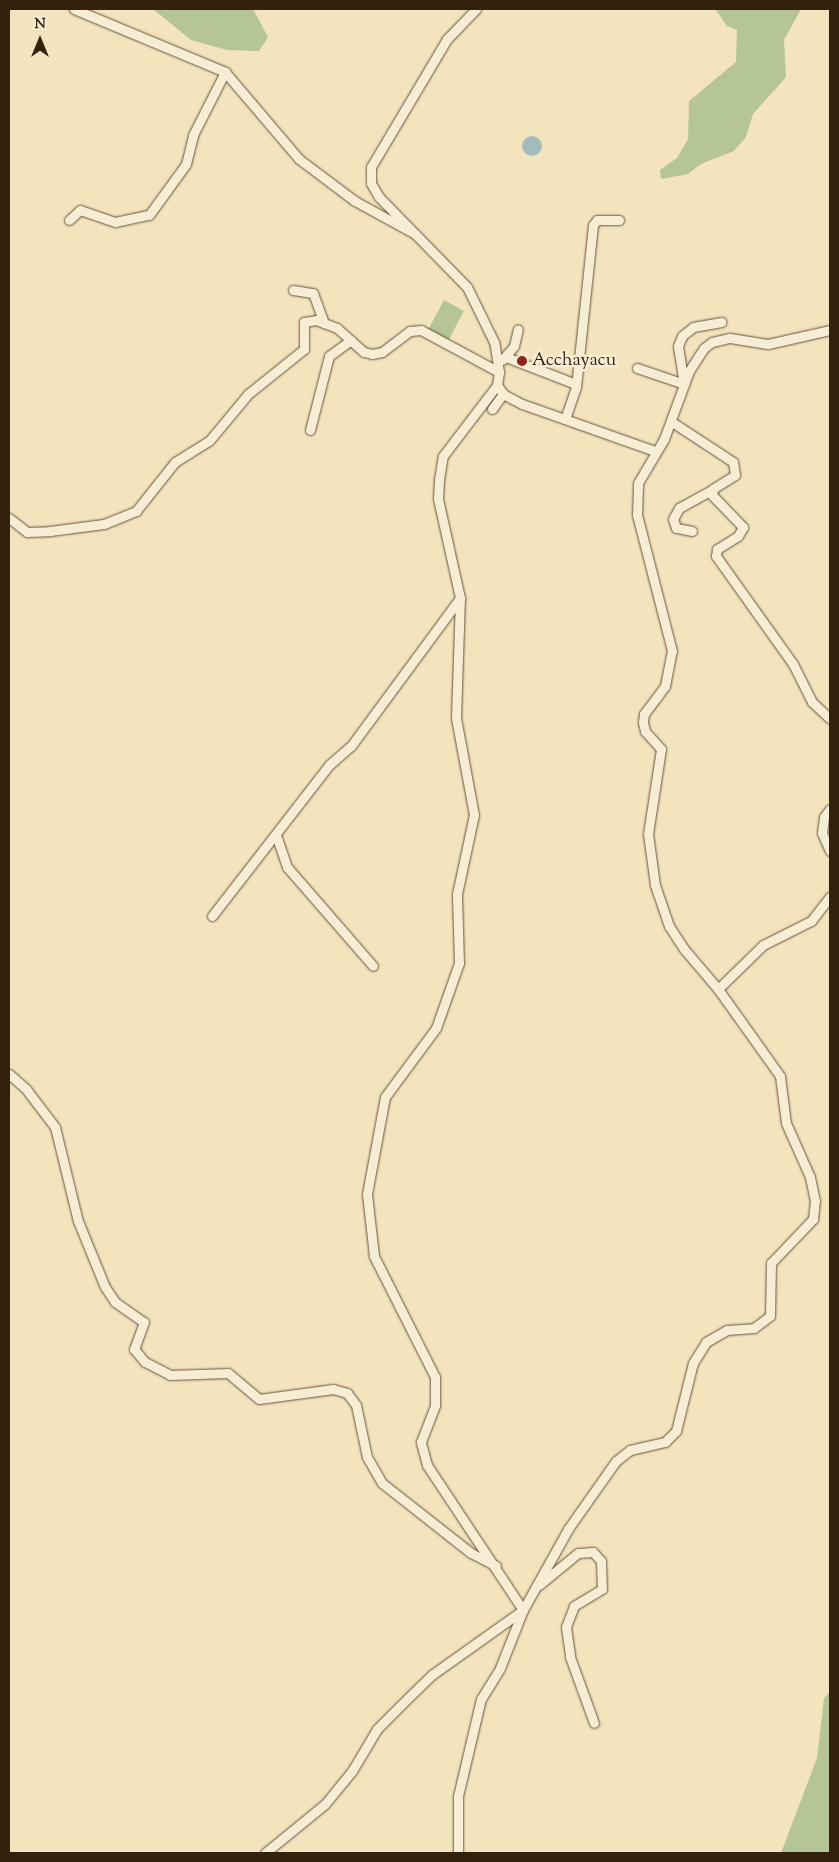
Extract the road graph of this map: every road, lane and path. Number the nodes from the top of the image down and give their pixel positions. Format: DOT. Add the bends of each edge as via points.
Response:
graph roads {
  1 [pos="74,9"];
  2 [pos="476,9"];
  3 [pos="225,72"];
  4 [pos="69,220"];
  5 [pos="619,220"];
  6 [pos="417,235"];
  7 [pos="293,290"];
  8 [pos="722,322"];
  9 [pos="324,323"];
  10 [pos="518,329"];
  11 [pos="830,330"];
  12 [pos="351,340"];
  13 [pos="506,357"];
  14 [pos="498,368"];
  15 [pos="637,368"];
  16 [pos="573,383"];
  17 [pos="684,384"];
  18 [pos="497,385"];
  19 [pos="503,394"];
  20 [pos="492,409"];
  21 [pos="565,419"];
  22 [pos="672,422"];
  23 [pos="310,430"];
  24 [pos="655,451"];
  25 [pos="713,489"];
  26 [pos="9,518"];
  27 [pos="692,531"];
  28 [pos="460,598"];
  29 [pos="830,719"];
  30 [pos="830,810"];
  31 [pos="276,835"];
  32 [pos="830,851"];
  33 [pos="830,897"];
  34 [pos="212,916"];
  35 [pos="373,966"];
  36 [pos="718,988"];
  37 [pos="9,1074"];
  38 [pos="496,1566"];
  39 [pos="537,1586"];
  40 [pos="523,1610"];
  41 [pos="594,1722"];
  42 [pos="266,1853"];
  43 [pos="458,1853"];
  1 -- 3 [label="street"];
  2 -- 6 [label="street" via="447,40 371,167 371,182 379,197"];
  3 -- 4 [label="street" via="193,135 186,164 148,215 115,222 80,210"];
  3 -- 6 [label="street" via="299,159 355,201"];
  5 -- 21 [label="street" via="597,220 593,225 576,387"];
  6 -- 14 [label="street" via="467,287 494,342"];
  7 -- 9 [label="street" via="312,293"];
  8 -- 17 [label="street" via="693,327 682,336 678,346"];
  9 -- 12 [label="street"];
  9 -- 26 [label="street" via="304,322 304,349 248,394 209,442 175,462 136,511 104,524 50,532 27,532"];
  10 -- 13 [label="street" via="514,346"];
  11 -- 17 [label="street" via="768,344 730,338 712,342 694,360"];
  12 -- 14 [label="street" via="364,352 372,354 382,352 410,331 421,330"];
  12 -- 23 [label="street" via="329,356"];
  13 -- 14 [label="street"];
  13 -- 16 [label="street"];
  14 -- 18 [label="street"];
  15 -- 17 [label="street"];
  17 -- 22 [label="street"];
  18 -- 19 [label="street"];
  18 -- 28 [label="street" via="443,456 438,499"];
  19 -- 20 [label="street"];
  19 -- 21 [label="street"];
  21 -- 24 [label="street"];
  22 -- 24 [label="street"];
  22 -- 25 [label="street" via="733,462 735,475"];
  24 -- 36 [label="street" via="638,483 637,515 672,651 665,686 644,714 643,722 661,756 648,851 669,926"];
  25 -- 27 [label="street" via="678,508 673,519 676,528"];
  25 -- 29 [label="street" via="719,505 743,527 738,536 717,549 720,564 793,664 812,702"];
  28 -- 31 [label="street" via="351,746 329,765"];
  28 -- 38 [label="street" via="456,718 474,815 457,894 459,963 436,1028 385,1097 367,1194 374,1256 435,1378 435,1405 422,1442 427,1465"];
  30 -- 32 [label="street" via="824,817 822,833"];
  31 -- 34 [label="street"];
  31 -- 35 [label="street" via="287,867"];
  33 -- 36 [label="street" via="811,922 763,946"];
  36 -- 39 [label="street" via="780,1076 786,1122 810,1177 815,1201 813,1219 771,1263 770,1316 754,1328 727,1330 706,1342 693,1364 676,1431 665,1442 630,1450 616,1461 568,1529"];
  37 -- 38 [label="street" via="26,1089 54,1127 78,1221 105,1287 114,1302 144,1322 134,1349 145,1362 170,1375 228,1373 259,1399 333,1389 347,1393 356,1405 367,1457 382,1483 471,1553"];
  38 -- 40 [label="street"];
  39 -- 40 [label="street"];
  39 -- 41 [label="street" via="578,1553 594,1552 601,1561 602,1589 574,1606 566,1627 570,1657"];
  40 -- 42 [label="street" via="421,1685 377,1729 352,1771 325,1804"];
  40 -- 43 [label="street" via="500,1668 481,1699 458,1796"];
}
